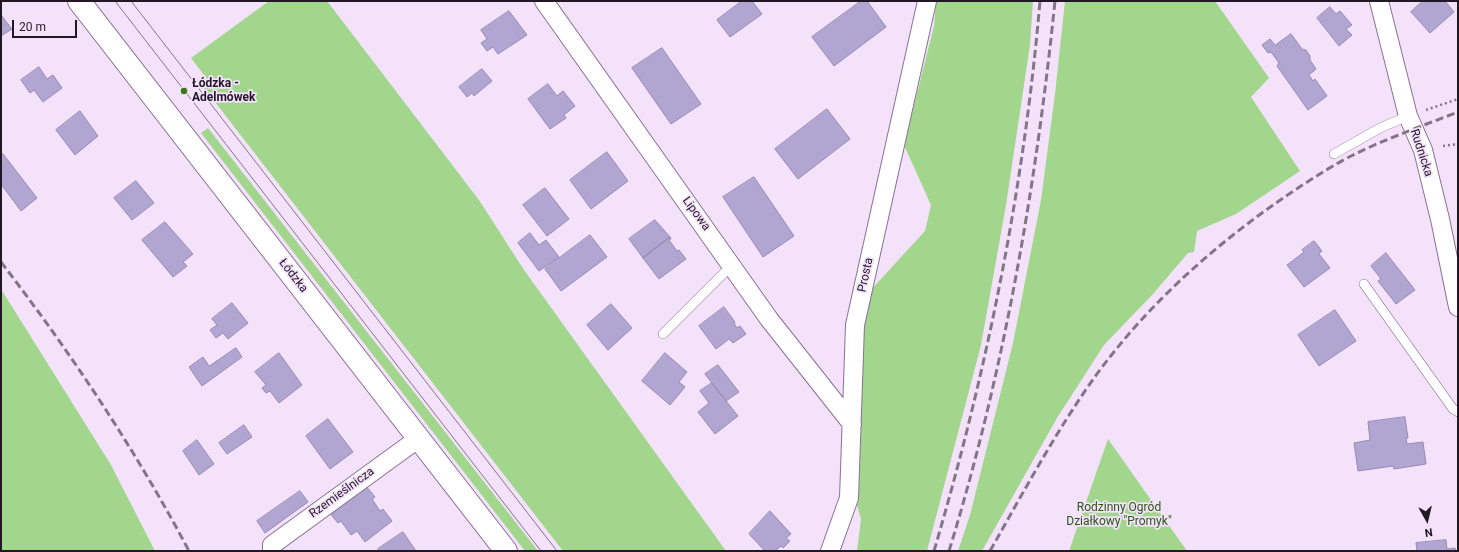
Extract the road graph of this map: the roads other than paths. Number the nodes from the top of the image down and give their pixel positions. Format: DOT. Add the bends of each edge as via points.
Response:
graph roads {
  1 [pos="79,1"];
  2 [pos="544,1"];
  3 [pos="1380,1"];
  4 [pos="924,4"];
  5 [pos="1408,116"];
  6 [pos="1334,154"];
  7 [pos="732,265"];
  8 [pos="1364,284"];
  9 [pos="1458,307"];
  10 [pos="663,334"];
  11 [pos="1458,412"];
  12 [pos="852,424"];
  13 [pos="419,438"];
  14 [pos="272,551"];
  15 [pos="506,551"];
  16 [pos="830,551"];
  1 -- 13 [label="main road, Łódzka"];
  2 -- 7 [label="street, Lipowa"];
  3 -- 5 [label="street, Rudnicka"];
  4 -- 12 [label="street, Prosta" via="855,326"];
  5 -- 6 [label="lane" via="1380,128"];
  5 -- 9 [label="street, Rudnicka" via="1423,150"];
  7 -- 10 [label="lane"];
  7 -- 12 [label="street, Lipowa" via="769,319"];
  8 -- 11 [label="lane"];
  12 -- 16 [label="street, Prosta" via="849,498"];
  13 -- 14 [label="street, Rzemieślnicza" via="272,545"];
  13 -- 15 [label="main road, Łódzka"];
}
